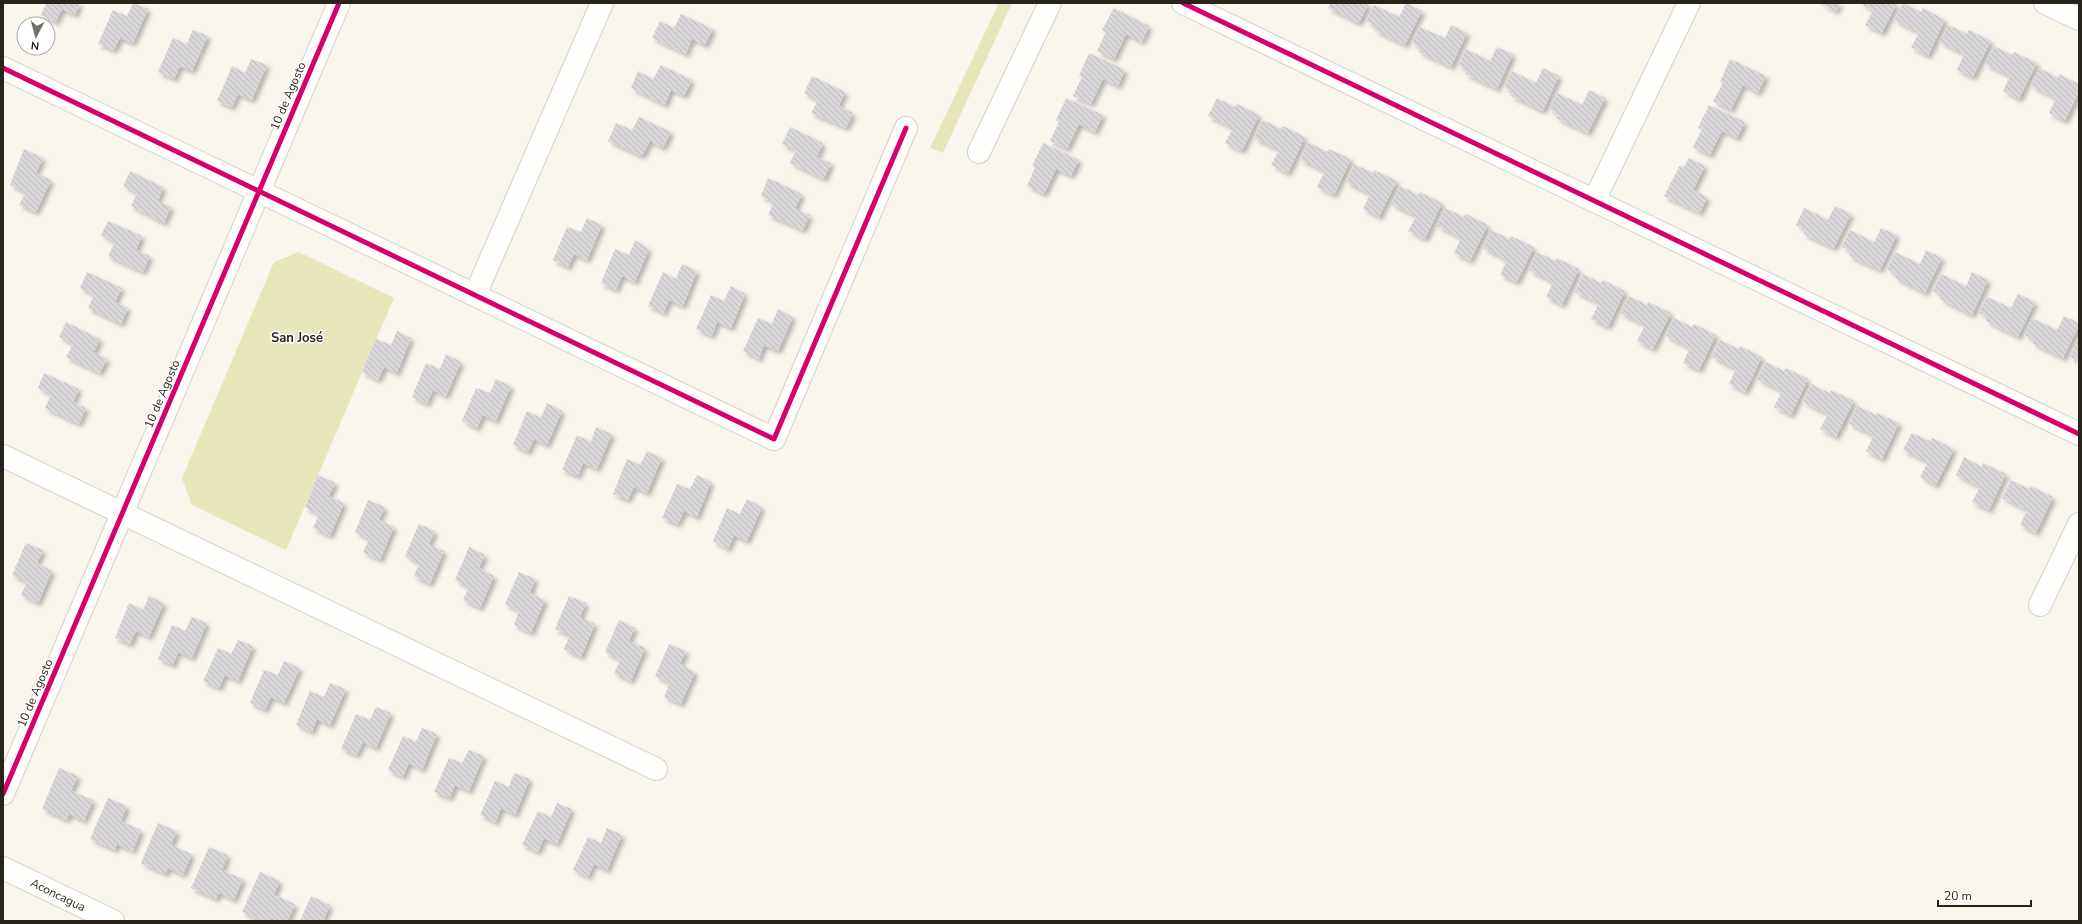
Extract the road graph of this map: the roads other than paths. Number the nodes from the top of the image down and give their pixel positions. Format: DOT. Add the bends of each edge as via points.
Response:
graph roads {
  1 [pos="339,3"];
  2 [pos="602,3"];
  3 [pos="1050,3"];
  4 [pos="1182,3"];
  5 [pos="1690,3"];
  6 [pos="2045,3"];
  7 [pos="2079,19"];
  8 [pos="3,68"];
  9 [pos="906,128"];
  10 [pos="979,152"];
  11 [pos="259,191"];
  12 [pos="1594,201"];
  13 [pos="476,295"];
  14 [pos="2079,434"];
  15 [pos="3,456"];
  16 [pos="122,513"];
  17 [pos="2079,524"];
  18 [pos="2040,605"];
  19 [pos="656,769"];
  20 [pos="3,794"];
  21 [pos="3,868"];
  22 [pos="113,921"];
  1 -- 11 [label="street, 10 de Agosto"];
  2 -- 13 [label="street"];
  3 -- 10 [label="street"];
  4 -- 12 [label="street"];
  5 -- 12 [label="street"];
  6 -- 7 [label="street"];
  8 -- 11 [label="street"];
  9 -- 13 [label="street" via="774,439"];
  11 -- 13 [label="street"];
  11 -- 16 [label="street, 10 de Agosto"];
  12 -- 14 [label="street"];
  15 -- 16 [label="street"];
  16 -- 19 [label="street"];
  16 -- 20 [label="street, 10 de Agosto"];
  17 -- 18 [label="street"];
  21 -- 22 [label="street, Aconcagua"];
}
